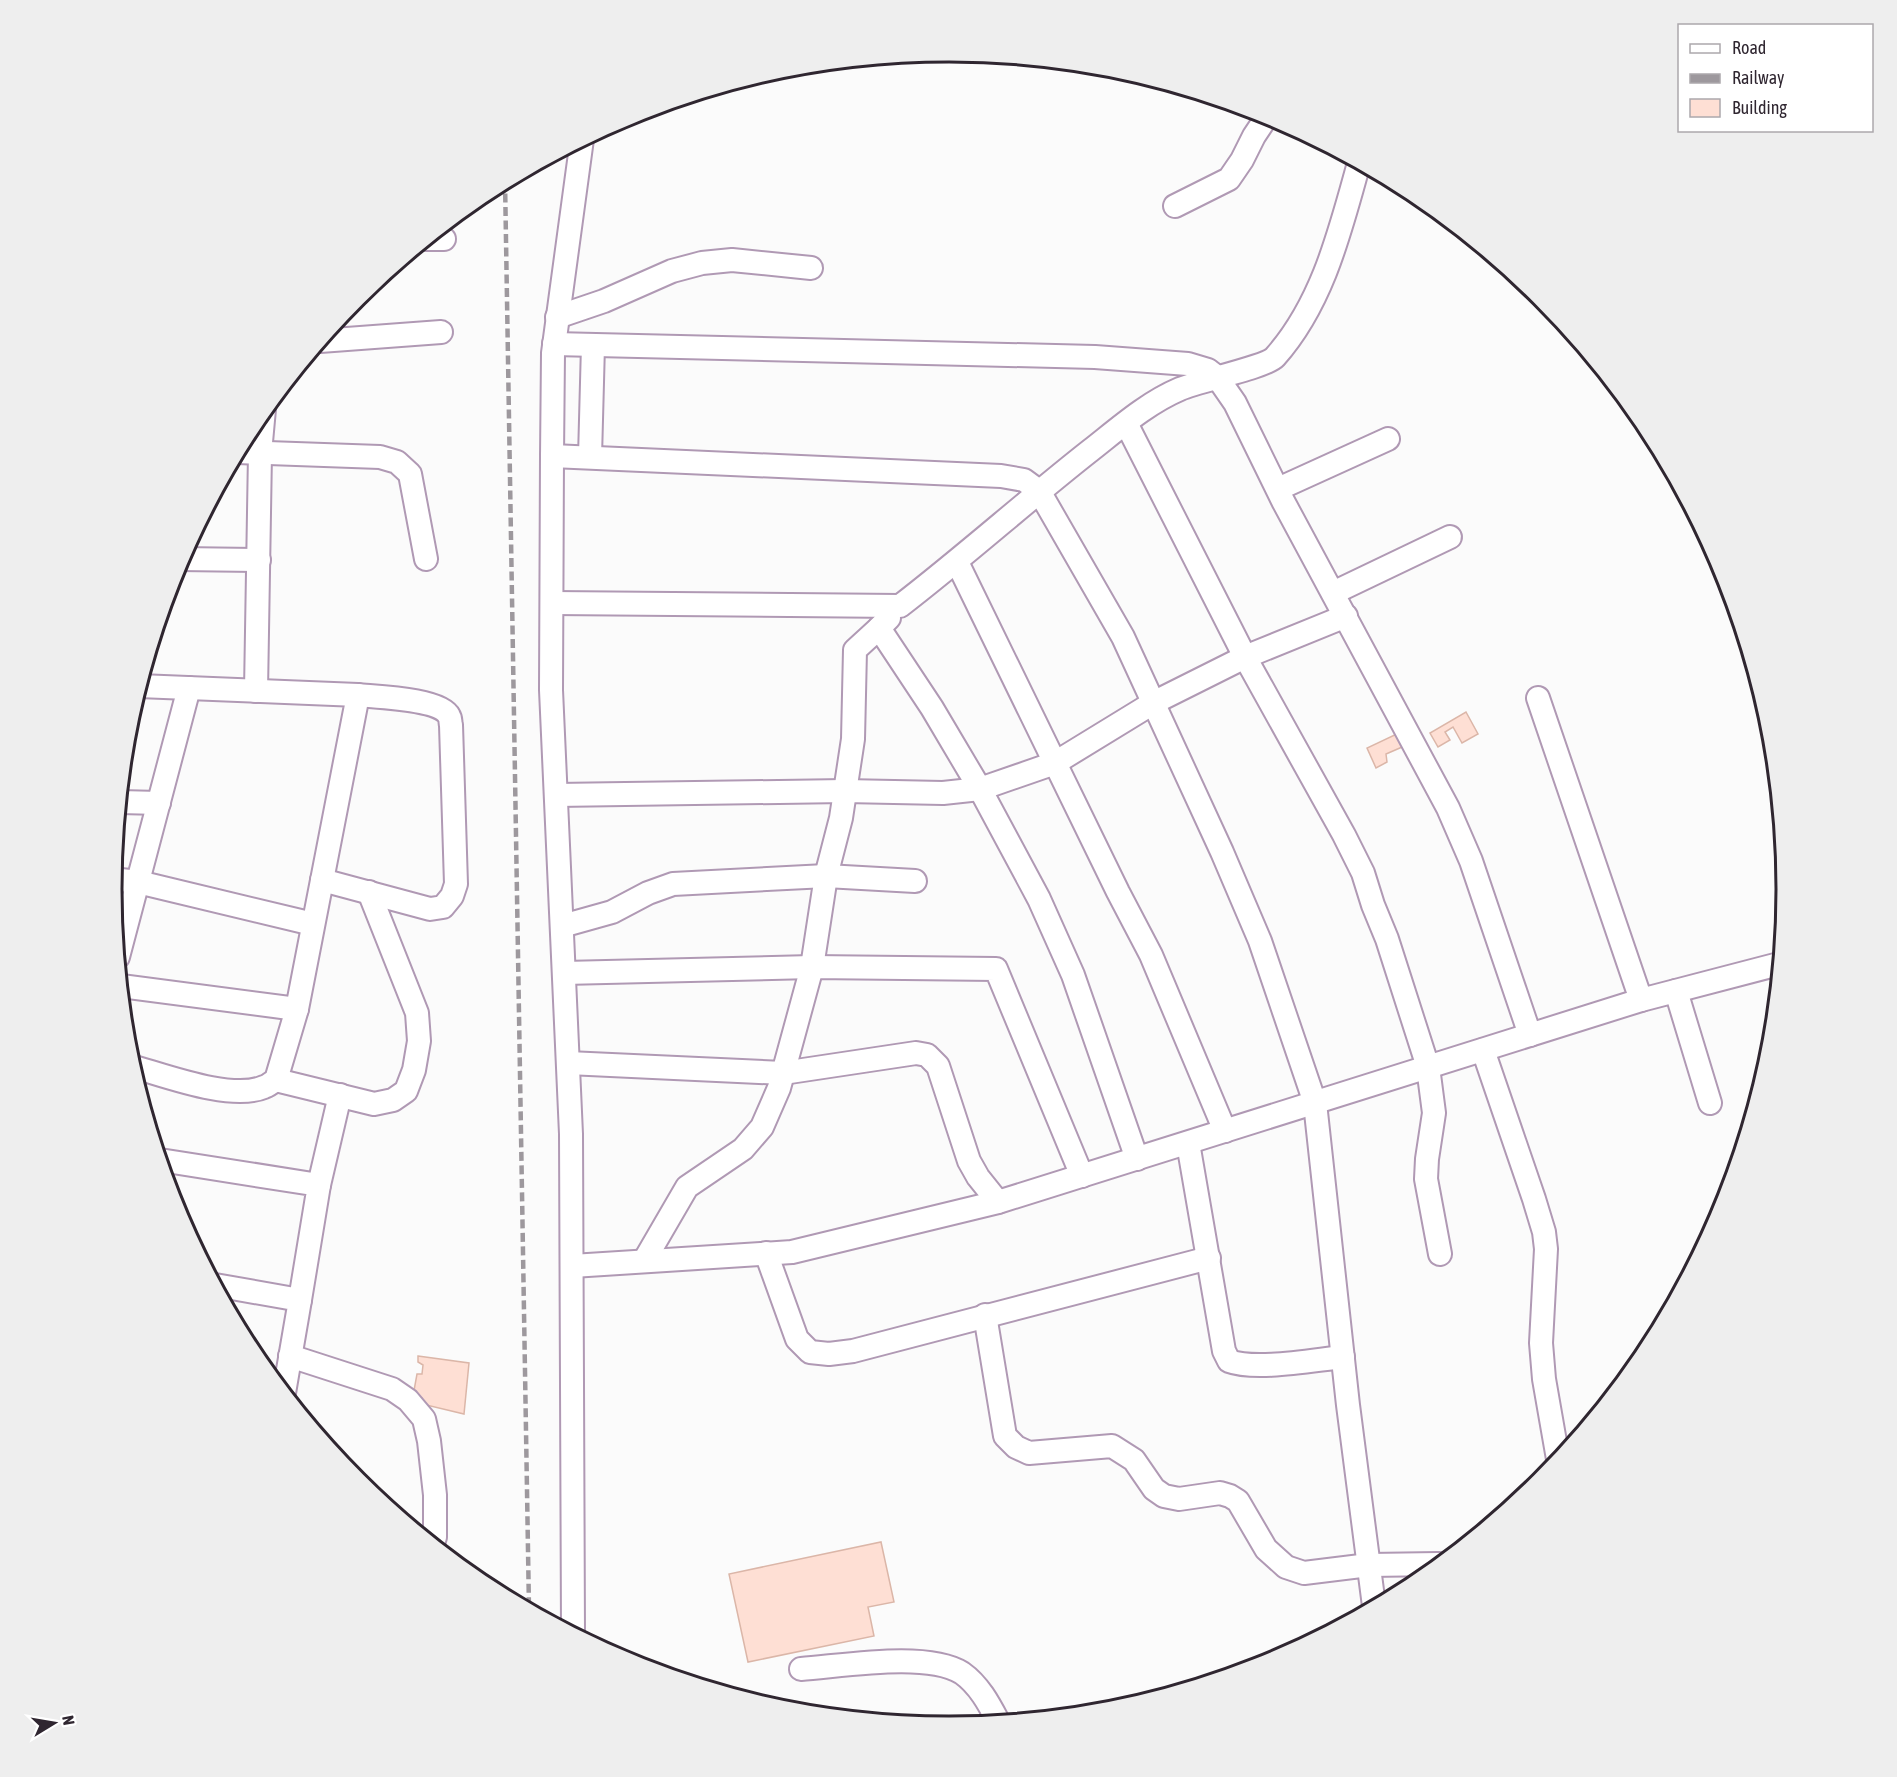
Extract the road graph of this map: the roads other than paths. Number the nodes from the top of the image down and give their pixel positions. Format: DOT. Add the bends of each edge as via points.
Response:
graph roads {
  1 [pos="1263,123"];
  2 [pos="581,148"];
  3 [pos="1357,169"];
  4 [pos="1175,206"];
  5 [pos="810,268"];
  6 [pos="557,317"];
  7 [pos="441,332"];
  8 [pos="331,339"];
  9 [pos="554,344"];
  10 [pos="593,345"];
  11 [pos="1217,377"];
  12 [pos="1126,423"];
  13 [pos="262,427"];
  14 [pos="1388,439"];
  15 [pos="246,452"];
  16 [pos="260,453"];
  17 [pos="552,456"];
  18 [pos="590,457"];
  19 [pos="1278,489"];
  20 [pos="1039,491"];
  21 [pos="1450,537"];
  22 [pos="190,559"];
  23 [pos="259,560"];
  24 [pos="426,560"];
  25 [pos="957,562"];
  26 [pos="1333,593"];
  27 [pos="552,603"];
  28 [pos="900,606"];
  29 [pos="1346,616"];
  30 [pos="879,628"];
  31 [pos="1245,657"];
  32 [pos="147,686"];
  33 [pos="189,688"];
  34 [pos="256,691"];
  35 [pos="358,695"];
  36 [pos="1538,698"];
  37 [pos="1153,703"];
  38 [pos="1055,763"];
  39 [pos="980,789"];
  40 [pos="845,791"];
  41 [pos="556,795"];
  42 [pos="127,802"];
  43 [pos="159,803"];
  44 [pos="826,876"];
  45 [pos="122,880"];
  46 [pos="322,880"];
  47 [pos="915,881"];
  48 [pos="138,882"];
  49 [pos="369,892"];
  50 [pos="313,924"];
  51 [pos="562,926"];
  52 [pos="123,939"];
  53 [pos="1771,966"];
  54 [pos="812,967"];
  55 [pos="564,973"];
  56 [pos="128,987"];
  57 [pos="1676,991"];
  58 [pos="1641,1000"];
  59 [pos="297,1009"];
  60 [pos="1530,1035"];
  61 [pos="1483,1050"];
  62 [pos="568,1063"];
  63 [pos="1428,1067"];
  64 [pos="142,1069"];
  65 [pos="783,1073"];
  66 [pos="276,1080"];
  67 [pos="340,1095"];
  68 [pos="1315,1103"];
  69 [pos="1710,1103"];
  70 [pos="1225,1131"];
  71 [pos="1188,1143"];
  72 [pos="1137,1159"];
  73 [pos="168,1161"];
  74 [pos="1082,1176"];
  75 [pos="319,1185"];
  76 [pos="998,1202"];
  77 [pos="766,1253"];
  78 [pos="1440,1254"];
  79 [pos="1209,1258"];
  80 [pos="644,1261"];
  81 [pos="572,1266"];
  82 [pos="224,1287"];
  83 [pos="300,1300"];
  84 [pos="985,1315"];
  85 [pos="290,1356"];
  86 [pos="1343,1357"];
  87 [pos="286,1383"];
  88 [pos="1556,1449"];
  89 [pos="435,1537"];
  90 [pos="1369,1564"];
  91 [pos="1425,1564"];
  92 [pos="1373,1598"];
  93 [pos="573,1625"];
  94 [pos="801,1669"];
  95 [pos="995,1714"];
  1 -- 4 [label="street" via="1229,179"];
  2 -- 6 [label="street"];
  3 -- 11 [label="street" via="1335,249 1308,311 1273,360"];
  5 -- 6 [label="street" via="732,260 702,263"];
  6 -- 9 [label="street"];
  7 -- 8 [label="street"];
  9 -- 10 [label="street"];
  9 -- 17 [label="street"];
  10 -- 11 [label="street" via="1095,357 1188,364"];
  10 -- 18 [label="street"];
  11 -- 12 [label="street" via="1180,389"];
  11 -- 19 [label="street" via="1235,403"];
  12 -- 20 [label="street"];
  12 -- 31 [label="street"];
  13 -- 16 [label="street"];
  14 -- 19 [label="street"];
  15 -- 16 [label="street"];
  16 -- 23 [label="street"];
  16 -- 24 [label="street" via="380,457 397,462 410,474"];
  17 -- 18 [label="street"];
  17 -- 27 [label="street"];
  18 -- 20 [label="street" via="990,475 1024,480"];
  19 -- 26 [label="street"];
  20 -- 25 [label="street"];
  20 -- 37 [label="street" via="1123,637"];
  21 -- 26 [label="street"];
  22 -- 23 [label="street"];
  23 -- 34 [label="street"];
  25 -- 28 [label="street"];
  25 -- 38 [label="street"];
  26 -- 29 [label="street"];
  27 -- 28 [label="street"];
  27 -- 41 [label="street"];
  28 -- 30 [label="street"];
  29 -- 31 [label="street"];
  29 -- 60 [label="street" via="1448,808 1471,861"];
  30 -- 39 [label="street"];
  30 -- 40 [label="street" via="855,650 853,739"];
  31 -- 37 [label="street"];
  31 -- 63 [label="street" via="1363,873"];
  32 -- 33 [label="street"];
  33 -- 34 [label="street"];
  33 -- 43 [label="street"];
  34 -- 35 [label="street"];
  35 -- 46 [label="street"];
  35 -- 49 [label="street" via="429,704 449,715 451,725 456,884 452,896 443,907 430,909"];
  36 -- 58 [label="street"];
  37 -- 38 [label="street"];
  37 -- 68 [label="street" via="1260,941"];
  38 -- 39 [label="street"];
  38 -- 70 [label="street" via="1151,955"];
  39 -- 40 [label="street" via="943,793"];
  39 -- 72 [label="street" via="1039,899 1073,975"];
  40 -- 41 [label="street"];
  40 -- 44 [label="street"];
  41 -- 51 [label="street"];
  42 -- 43 [label="street"];
  43 -- 48 [label="street"];
  44 -- 47 [label="street"];
  44 -- 51 [label="street" via="673,884 612,912"];
  44 -- 54 [label="street"];
  45 -- 48 [label="street"];
  46 -- 49 [label="street"];
  46 -- 50 [label="street"];
  48 -- 50 [label="street"];
  48 -- 52 [label="street"];
  49 -- 67 [label="street" via="417,1013 419,1041 406,1091 393,1100 374,1104"];
  50 -- 59 [label="street"];
  51 -- 55 [label="street"];
  53 -- 57 [label="street"];
  54 -- 55 [label="street"];
  54 -- 65 [label="street"];
  54 -- 74 [label="street" via="996,969"];
  55 -- 62 [label="street"];
  56 -- 59 [label="street"];
  57 -- 58 [label="street"];
  57 -- 69 [label="street"];
  58 -- 60 [label="street"];
  59 -- 66 [label="street"];
  60 -- 61 [label="street"];
  61 -- 63 [label="street"];
  61 -- 88 [label="street" via="1544,1232 1540,1343"];
  62 -- 65 [label="street"];
  62 -- 81 [label="street"];
  63 -- 68 [label="street"];
  63 -- 78 [label="street" via="1434,1113 1426,1179"];
  64 -- 66 [label="street" via="224,1090 250,1091"];
  65 -- 76 [label="street" via="916,1053 927,1055 938,1066 969,1161"];
  65 -- 80 [label="street" via="762,1127 743,1149 687,1186"];
  66 -- 67 [label="street"];
  67 -- 75 [label="street"];
  68 -- 70 [label="street"];
  68 -- 86 [label="street"];
  70 -- 71 [label="street"];
  71 -- 72 [label="street"];
  71 -- 79 [label="street"];
  72 -- 74 [label="street"];
  73 -- 75 [label="street"];
  74 -- 76 [label="street"];
  75 -- 83 [label="street"];
  76 -- 77 [label="street" via="792,1252"];
  77 -- 80 [label="street"];
  77 -- 84 [label="street" via="797,1339 810,1352 853,1351"];
  79 -- 84 [label="street"];
  79 -- 86 [label="street" via="1224,1352 1229,1361 1254,1365"];
  80 -- 81 [label="street"];
  81 -- 93 [label="street"];
  82 -- 83 [label="street"];
  83 -- 85 [label="street"];
  84 -- 90 [label="street" via="1005,1436 1016,1447 1029,1453 1112,1446 1134,1460 1154,1489 1164,1496 1179,1499 1220,1493 1238,1501 1266,1549 1286,1567 1304,1573"];
  85 -- 87 [label="street"];
  85 -- 89 [label="street" via="392,1389 424,1419 435,1495"];
  86 -- 90 [label="street"];
  90 -- 91 [label="street"];
  90 -- 92 [label="street"];
  94 -- 95 [label="street" via="915,1660 942,1664 963,1674 985,1696"];
}
